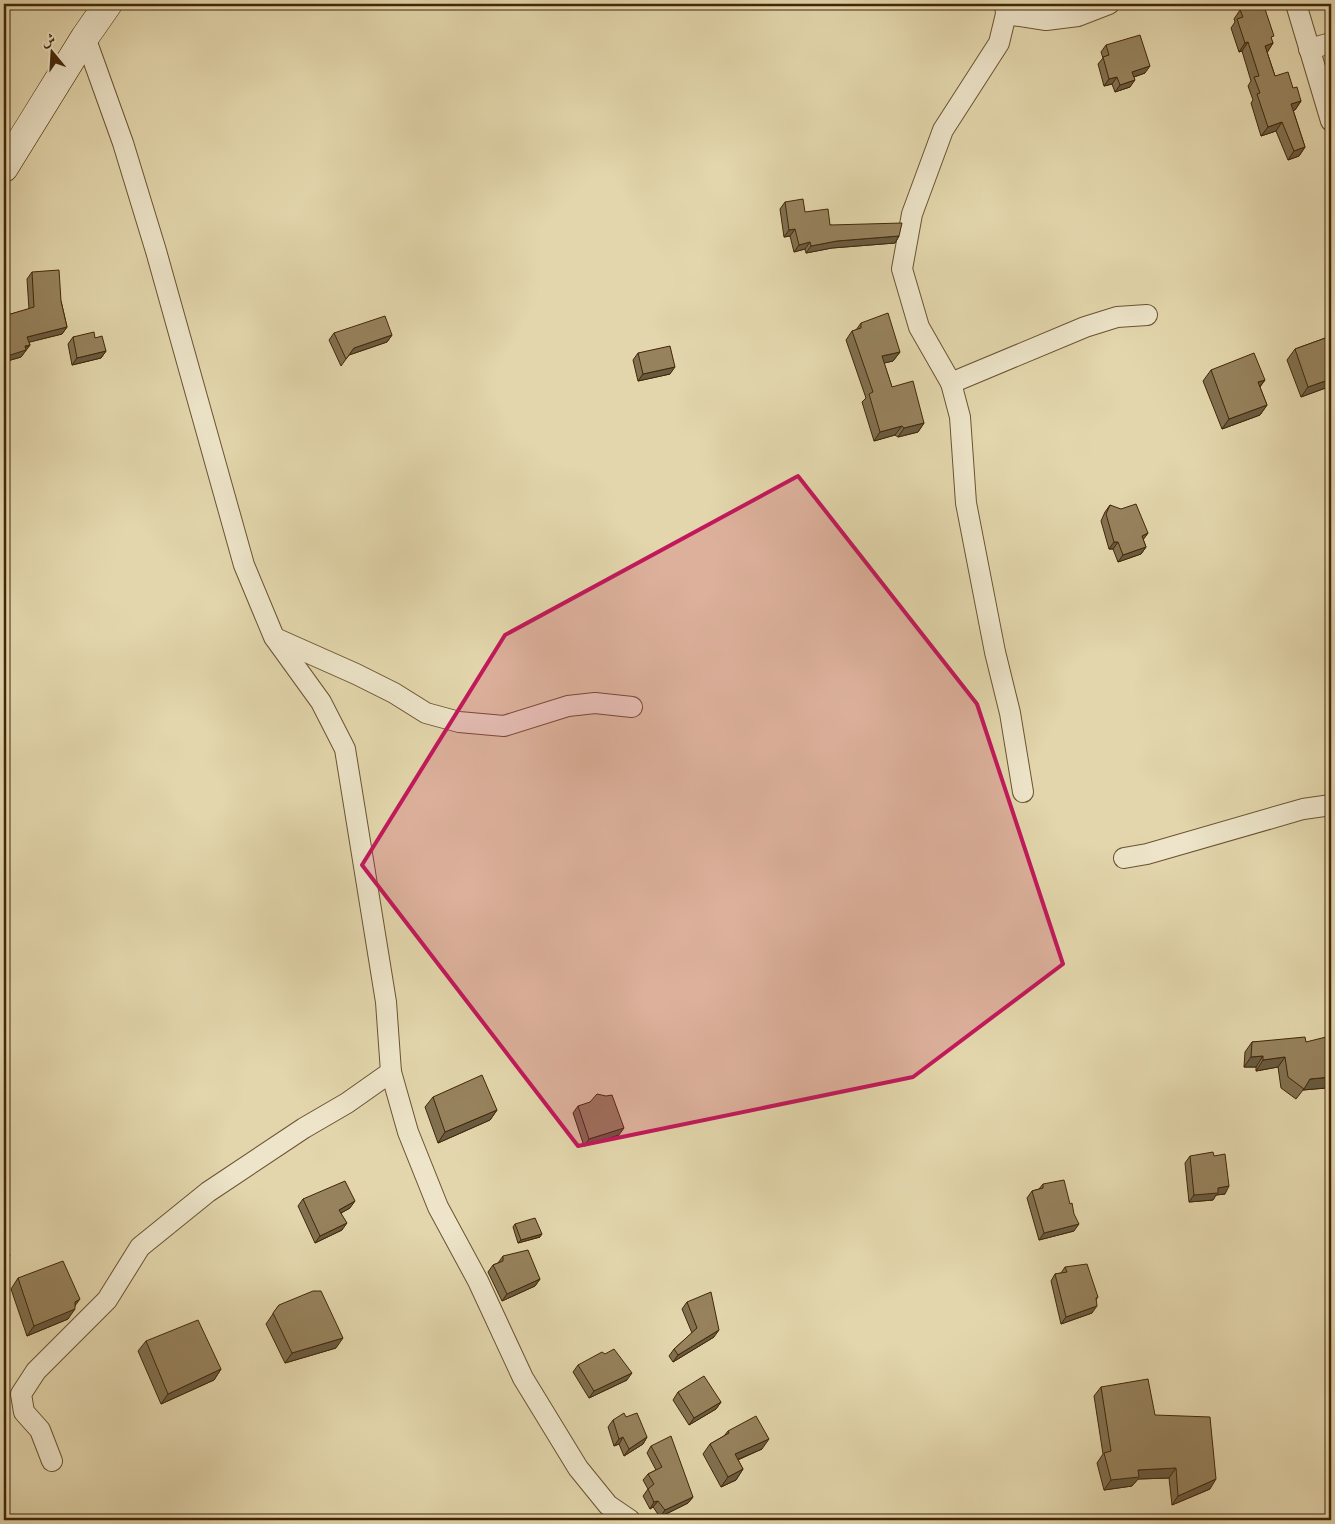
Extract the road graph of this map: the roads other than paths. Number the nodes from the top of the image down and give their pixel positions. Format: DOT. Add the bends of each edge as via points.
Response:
graph roads {
  1 [pos="108,4"];
  2 [pos="1109,4"];
  3 [pos="1296,4"];
  4 [pos="1005,9"];
  5 [pos="85,38"];
  6 [pos="1331,43"];
  7 [pos="1309,49"];
  8 [pos="1331,121"];
  9 [pos="4,168"];
  10 [pos="1146,315"];
  11 [pos="951,384"];
  12 [pos="274,637"];
  13 [pos="632,707"];
  14 [pos="1023,792"];
  15 [pos="1331,805"];
  16 [pos="1124,858"];
  17 [pos="391,1072"];
  18 [pos="52,1461"];
  19 [pos="630,1520"];
  1 -- 5 [label="street"];
  2 -- 4 [label="street" via="1078,16 1046,20"];
  3 -- 7 [label="street"];
  4 -- 11 [label="street" via="999,43 943,130 912,214 902,269 918,327"];
  5 -- 9 [label="street"];
  5 -- 12 [label="street" via="123,143 156,251 244,565"];
  6 -- 7 [label="street"];
  7 -- 8 [label="street"];
  10 -- 11 [label="street" via="1117,317 1085,327"];
  11 -- 14 [label="street" via="960,417 966,503 1010,712"];
  12 -- 13 [label="street" via="356,674 426,713 459,722 504,726 568,706 595,703"];
  12 -- 17 [label="street" via="321,702 345,749 386,1002"];
  15 -- 16 [label="street" via="1303,809"];
  17 -- 18 [label="street" via="208,1192 140,1247 108,1300 36,1370 21,1394 24,1412 40,1430"];
  17 -- 19 [label="street" via="408,1132 438,1207 478,1281 523,1378 578,1468 608,1505"];
}
